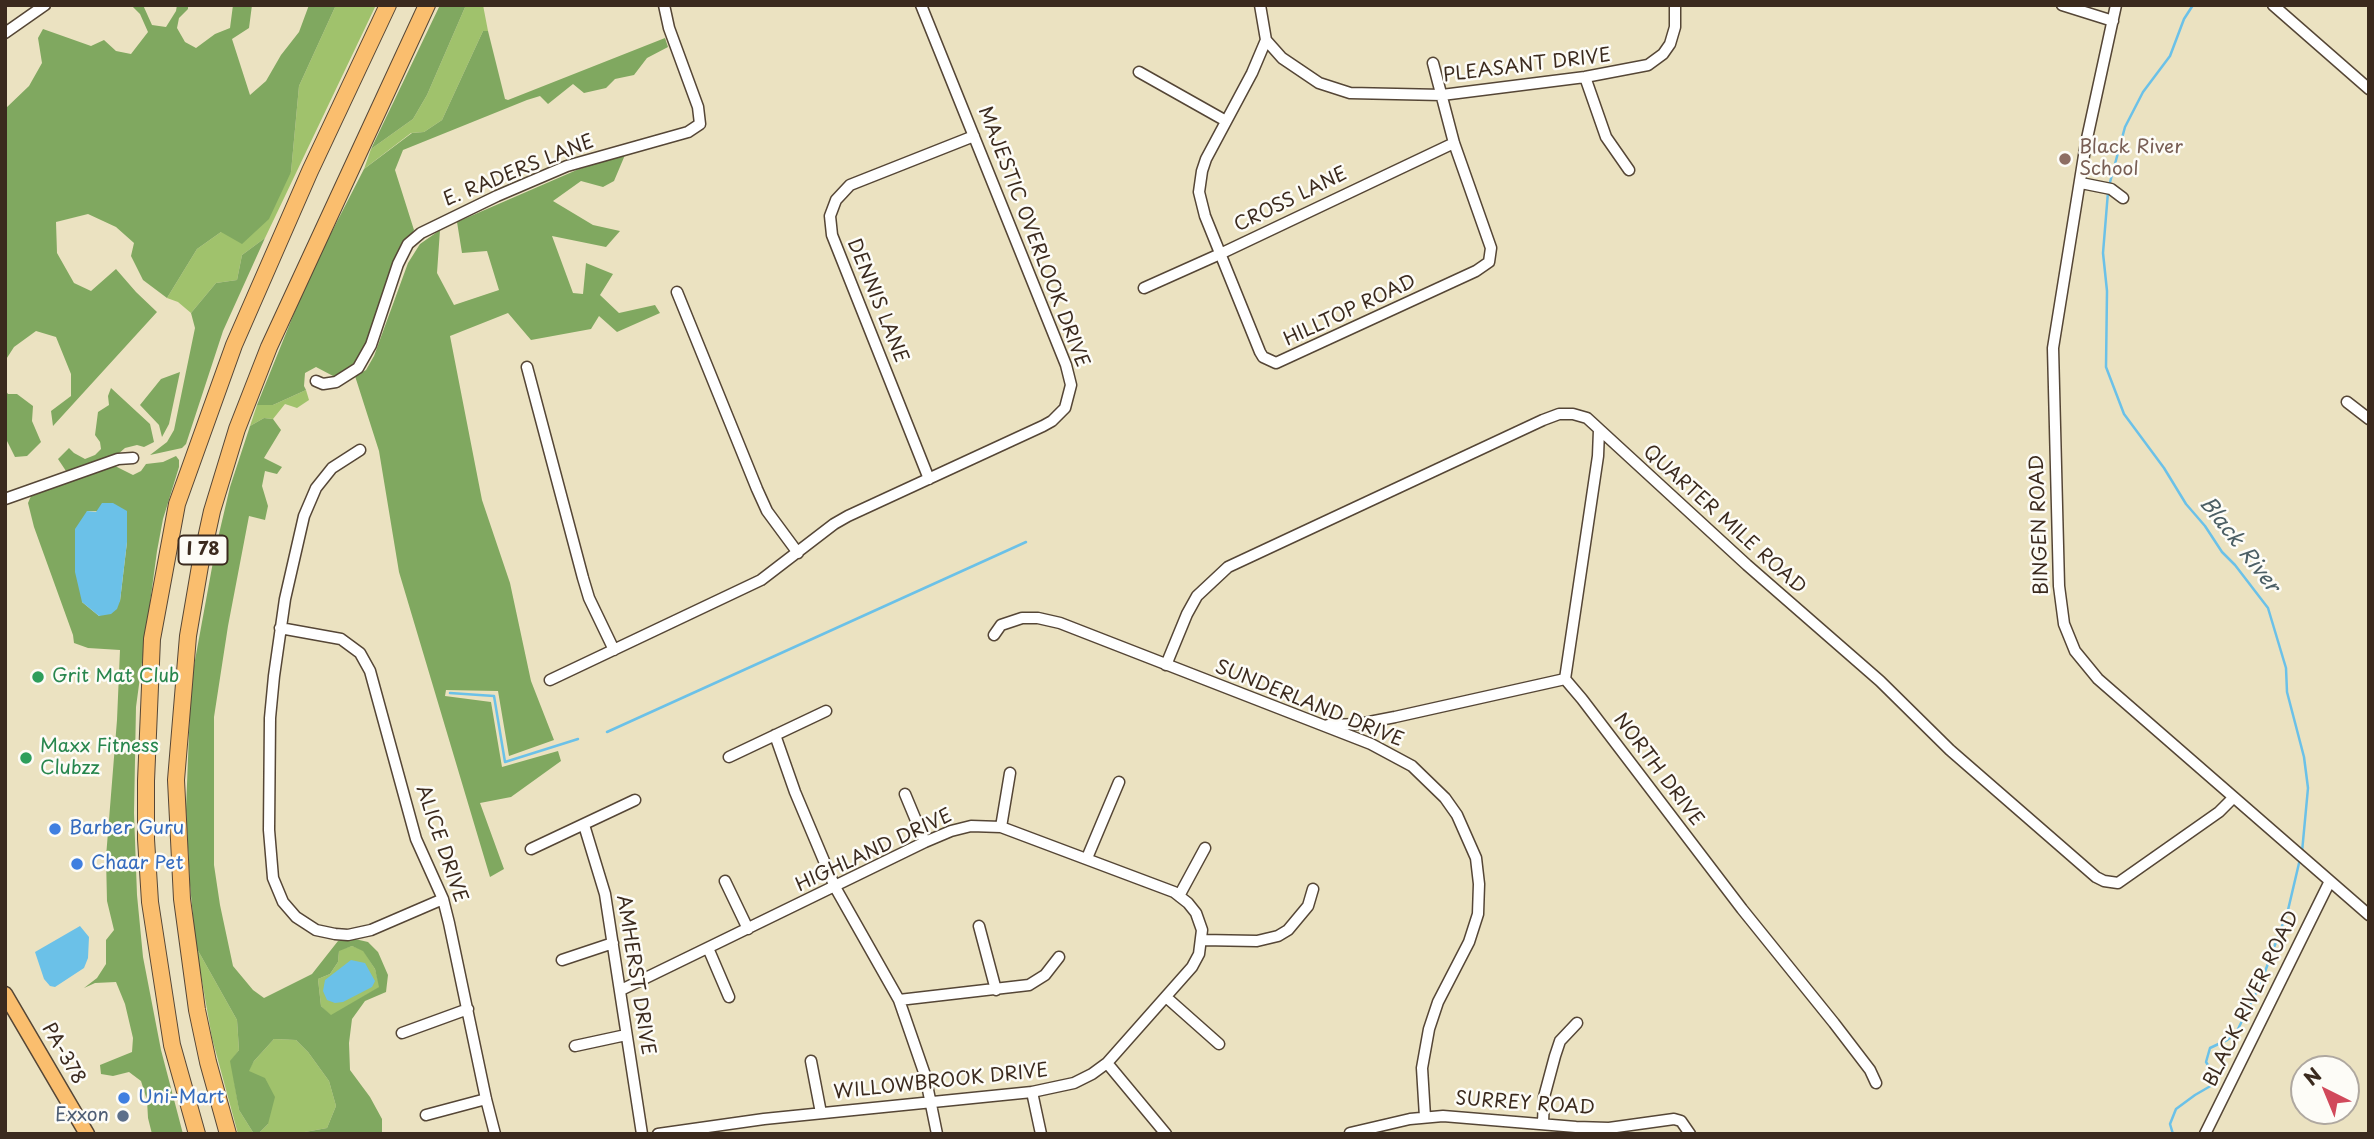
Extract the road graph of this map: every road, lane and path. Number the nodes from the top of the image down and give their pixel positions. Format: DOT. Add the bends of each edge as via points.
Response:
graph roads {
  1 [pos="45,5"];
  2 [pos="387,5"];
  3 [pos="427,5"];
  4 [pos="664,5"];
  5 [pos="921,5"];
  6 [pos="1261,5"];
  7 [pos="1675,5"];
  8 [pos="2062,5"];
  9 [pos="2116,5"];
  10 [pos="2273,5"];
  11 [pos="2113,21"];
  12 [pos="5,33"];
  13 [pos="1265,40"];
  14 [pos="1433,63"];
  15 [pos="1139,72"];
  16 [pos="1585,76"];
  17 [pos="2369,89"];
  18 [pos="1442,95"];
  19 [pos="1226,121"];
  20 [pos="974,136"];
  21 [pos="1454,143"];
  22 [pos="1629,170"];
  23 [pos="2081,183"];
  24 [pos="2123,198"];
  25 [pos="1220,254"];
  26 [pos="1144,288"];
  27 [pos="677,292"];
  28 [pos="527,367"];
  29 [pos="316,381"];
  30 [pos="2347,402"];
  31 [pos="2369,419"];
  32 [pos="1599,430"];
  33 [pos="360,450"];
  34 [pos="133,458"];
  35 [pos="929,479"];
  36 [pos="5,499"];
  37 [pos="798,553"];
  38 [pos="280,628"];
  39 [pos="994,635"];
  40 [pos="614,650"];
  41 [pos="1166,665"];
  42 [pos="1565,679"];
  43 [pos="550,680"];
  44 [pos="826,711"];
  45 [pos="1322,725"];
  46 [pos="775,735"];
  47 [pos="729,757"];
  48 [pos="1010,774"];
  49 [pos="1119,782"];
  50 [pos="905,794"];
  51 [pos="2233,798"];
  52 [pos="635,800"];
  53 [pos="584,825"];
  54 [pos="1001,827"];
  55 [pos="925,842"];
  56 [pos="1205,848"];
  57 [pos="531,849"];
  58 [pos="1087,858"];
  59 [pos="725,881"];
  60 [pos="2330,881"];
  61 [pos="835,887"];
  62 [pos="1313,889"];
  63 [pos="1180,896"];
  64 [pos="443,899"];
  65 [pos="2369,915"];
  66 [pos="979,926"];
  67 [pos="748,929"];
  68 [pos="1202,940"];
  69 [pos="613,943"];
  70 [pos="708,948"];
  71 [pos="1059,957"];
  72 [pos="562,960"];
  73 [pos="621,990"];
  74 [pos="996,990"];
  75 [pos="5,994"];
  76 [pos="729,996"];
  77 [pos="1167,997"];
  78 [pos="899,1000"];
  79 [pos="468,1009"];
  80 [pos="1577,1023"];
  81 [pos="402,1033"];
  82 [pos="626,1035"];
  83 [pos="1219,1044"];
  84 [pos="575,1046"];
  85 [pos="811,1061"];
  86 [pos="1107,1063"];
  87 [pos="1877,1083"];
  88 [pos="1032,1092"];
  89 [pos="486,1099"];
  90 [pos="932,1102"];
  91 [pos="821,1113"];
  92 [pos="426,1115"];
  93 [pos="1425,1116"];
  94 [pos="1543,1123"];
  95 [pos="1350,1133"];
  96 [pos="87,1134"];
  97 [pos="197,1134"];
  98 [pos="229,1134"];
  99 [pos="495,1134"];
  100 [pos="642,1134"];
  101 [pos="658,1134"];
  102 [pos="937,1134"];
  103 [pos="1041,1134"];
  104 [pos="1166,1134"];
  105 [pos="1690,1134"];
  106 [pos="2205,1134"];
  1 -- 12 [label="street"];
  2 -- 97 [label="highway, I 78" via="221,380 177,504 152,639 146,780 150,902 172,1045"];
  3 -- 98 [label="highway, I 78" via="269,347 237,429 200,566 188,636 176,780 181,886 197,1010"];
  4 -- 29 [label="street, E. RADERS LANE" via="700,124 688,132 566,166 421,233 408,244 398,264 371,345 358,368 336,382"];
  5 -- 20 [label="street, MAJESTIC OVERLOOK DRIVE"];
  6 -- 13 [label="street"];
  7 -- 16 [label="street, PLEASANT DRIVE" via="1673,35 1657,59 1640,68"];
  8 -- 11 [label="street"];
  9 -- 11 [label="street, BINGEN ROAD"];
  10 -- 17 [label="street"];
  11 -- 23 [label="street, BINGEN ROAD"];
  13 -- 18 [label="street, PLEASANT DRIVE" via="1293,67 1340,91"];
  13 -- 19 [label="street, HILLTOP ROAD"];
  14 -- 18 [label="street, HILLTOP ROAD"];
  15 -- 19 [label="street"];
  16 -- 18 [label="street, PLEASANT DRIVE"];
  16 -- 22 [label="street" via="1606,137"];
  18 -- 21 [label="street, HILLTOP ROAD"];
  19 -- 25 [label="street, HILLTOP ROAD" via="1206,159 1200,184 1205,216"];
  20 -- 35 [label="street, MAJESTIC OVERLOOK DRIVE" via="1066,365 1070,393 1065,408 1052,421"];
  20 -- 35 [label="street, DENNIS LANE" via="850,186 836,200 830,216 832,235"];
  21 -- 25 [label="street, CROSS LANE"];
  21 -- 25 [label="street, HILLTOP ROAD" via="1492,254 1476,271 1276,363 1260,352"];
  23 -- 24 [label="street" via="2108,188"];
  23 -- 51 [label="street, BINGEN ROAD" via="2052,360 2064,624 2075,651 2098,679"];
  25 -- 26 [label="street, CROSS LANE"];
  27 -- 37 [label="street" via="767,511"];
  28 -- 40 [label="street" via="589,598"];
  30 -- 31 [label="street"];
  32 -- 41 [label="street, QUARTER MILE ROAD" via="1580,415 1551,417 1243,558 1219,573 1197,596"];
  32 -- 42 [label="street"];
  32 -- 51 [label="street, QUARTER MILE ROAD" via="2096,877 2118,883"];
  33 -- 38 [label="street" via="326,474 307,505"];
  34 -- 36 [label="street" via="118,458"];
  35 -- 37 [label="street, MAJESTIC OVERLOOK DRIVE" via="848,516"];
  37 -- 40 [label="street, MAJESTIC OVERLOOK DRIVE" via="761,580"];
  38 -- 64 [label="street, ALICE DRIVE" via="341,639 366,662 416,839"];
  38 -- 64 [label="street" via="269,765 272,869 283,902 310,927 348,935"];
  39 -- 41 [label="street, SUNDERLAND DRIVE" via="1011,620 1051,620"];
  40 -- 43 [label="street, MAJESTIC OVERLOOK DRIVE"];
  41 -- 45 [label="street, SUNDERLAND DRIVE"];
  42 -- 45 [label="street" via="1398,717"];
  42 -- 87 [label="street, NORTH DRIVE"];
  44 -- 46 [label="street"];
  45 -- 93 [label="street, SUNDERLAND DRIVE" via="1371,744 1418,771 1457,815 1475,858 1478,914 1429,1030 1422,1068"];
  46 -- 47 [label="street"];
  46 -- 61 [label="street"];
  48 -- 54 [label="street"];
  49 -- 58 [label="street"];
  50 -- 55 [label="street"];
  51 -- 60 [label="street, BINGEN ROAD"];
  52 -- 53 [label="street"];
  53 -- 57 [label="street"];
  53 -- 69 [label="street, AMHERST DRIVE" via="600,874"];
  54 -- 55 [label="street, HIGHLAND DRIVE" via="962,828"];
  54 -- 58 [label="street, HIGHLAND DRIVE"];
  55 -- 61 [label="street, HIGHLAND DRIVE"];
  56 -- 63 [label="street"];
  58 -- 63 [label="street, HIGHLAND DRIVE"];
  59 -- 67 [label="street"];
  60 -- 65 [label="street, BINGEN ROAD"];
  60 -- 106 [label="street, BLACK RIVER ROAD"];
  61 -- 67 [label="street, HIGHLAND DRIVE"];
  61 -- 78 [label="street"];
  62 -- 68 [label="street" via="1308,906 1278,936 1257,941"];
  63 -- 68 [label="street" via="1196,913"];
  64 -- 79 [label="street, ALICE DRIVE"];
  66 -- 74 [label="street"];
  67 -- 70 [label="street, HIGHLAND DRIVE"];
  68 -- 77 [label="street, WILLOWBROOK DRIVE" via="1192,967"];
  69 -- 72 [label="street"];
  69 -- 73 [label="street, AMHERST DRIVE"];
  70 -- 73 [label="street, HIGHLAND DRIVE"];
  70 -- 76 [label="street"];
  71 -- 74 [label="street" via="1029,985"];
  73 -- 82 [label="street, AMHERST DRIVE"];
  74 -- 78 [label="street"];
  75 -- 96 [label="main road, PA-378"];
  77 -- 83 [label="street"];
  77 -- 86 [label="street, WILLOWBROOK DRIVE"];
  78 -- 90 [label="street"];
  79 -- 81 [label="street"];
  79 -- 89 [label="street, ALICE DRIVE"];
  80 -- 94 [label="street" via="1560,1041"];
  82 -- 84 [label="street"];
  82 -- 100 [label="street, AMHERST DRIVE"];
  85 -- 91 [label="street"];
  86 -- 88 [label="street, WILLOWBROOK DRIVE" via="1074,1083"];
  86 -- 104 [label="street"];
  88 -- 90 [label="street, WILLOWBROOK DRIVE"];
  88 -- 103 [label="street"];
  89 -- 92 [label="street"];
  89 -- 99 [label="street, ALICE DRIVE"];
  90 -- 91 [label="street, WILLOWBROOK DRIVE"];
  90 -- 102 [label="street"];
  91 -- 101 [label="street, WILLOWBROOK DRIVE"];
  93 -- 94 [label="street, SURREY ROAD"];
  93 -- 95 [label="street, SURREY ROAD"];
  94 -- 105 [label="street, SURREY ROAD" via="1609,1128 1674,1119"];
}
